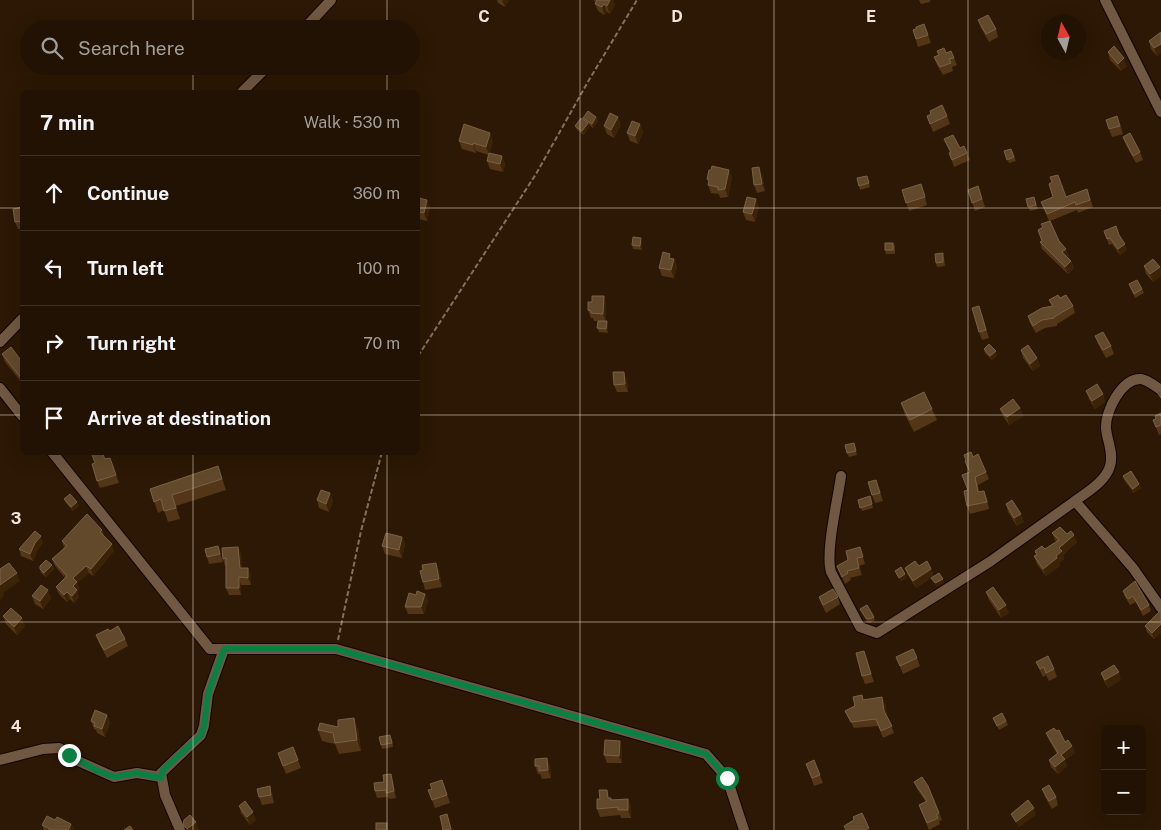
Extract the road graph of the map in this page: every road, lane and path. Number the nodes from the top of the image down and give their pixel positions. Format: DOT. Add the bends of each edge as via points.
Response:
graph roads {
  1 [pos="331,0"];
  2 [pos="637,0"];
  3 [pos="1105,0"];
  4 [pos="312,20"];
  5 [pos="259,75"];
  6 [pos="244,90"];
  7 [pos="1161,112"];
  8 [pos="20,321"];
  9 [pos="0,342"];
  10 [pos="420,353"];
  11 [pos="0,388"];
  12 [pos="1161,390"];
  13 [pos="20,413"];
  14 [pos="54,455"];
  15 [pos="381,455"];
  16 [pos="841,476"];
  17 [pos="1076,501"];
  18 [pos="1161,608"];
  19 [pos="224,649"];
  20 [pos="336,649"];
  21 [pos="0,760"];
  22 [pos="161,778"];
  23 [pos="180,830"];
  24 [pos="744,830"];
  1 -- 4 [label="street"];
  2 -- 10 [label="path" via="536,174"];
  3 -- 7 [label="street"];
  5 -- 6 [label="street"];
  8 -- 9 [label="street"];
  11 -- 13 [label="street"];
  12 -- 17 [label="street" via="1140,379 1119,391 1106,428 1112,453 1111,465 1106,475"];
  14 -- 19 [label="street" via="210,649"];
  15 -- 20 [label="path"];
  16 -- 17 [label="street" via="829,564 860,627 877,633 991,561"];
  17 -- 18 [label="street" via="1133,568"];
  19 -- 20 [label="street"];
  19 -- 22 [label="street" via="208,694 201,735 163,770"];
  20 -- 24 [label="street" via="706,754 727,778"];
  21 -- 22 [label="street" via="59,748 91,768 114,777 137,773"];
  22 -- 23 [label="street"];
}
